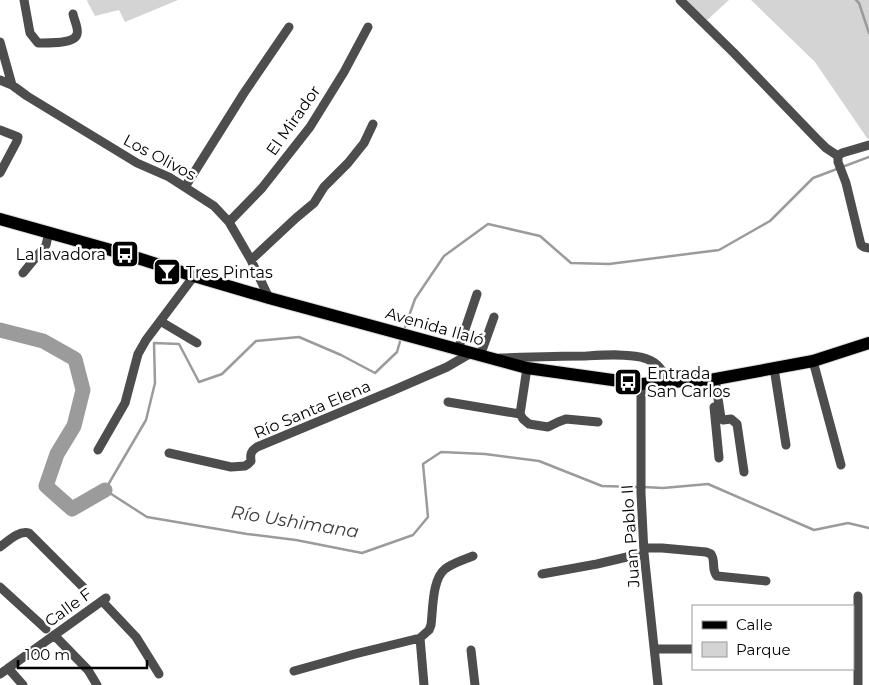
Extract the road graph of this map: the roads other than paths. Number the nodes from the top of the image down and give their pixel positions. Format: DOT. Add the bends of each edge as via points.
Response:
graph roads {
  1 [pos="24,0"];
  2 [pos="680,0"];
  3 [pos="73,14"];
  4 [pos="290,27"];
  5 [pos="368,27"];
  6 [pos="0,42"];
  7 [pos="0,80"];
  8 [pos="12,85"];
  9 [pos="373,124"];
  10 [pos="0,130"];
  11 [pos="869,145"];
  12 [pos="838,159"];
  13 [pos="0,173"];
  14 [pos="185,187"];
  15 [pos="0,219"];
  16 [pos="229,222"];
  17 [pos="49,232"];
  18 [pos="869,248"];
  19 [pos="251,260"];
  20 [pos="23,273"];
  21 [pos="194,276"];
  22 [pos="476,294"];
  23 [pos="269,298"];
  24 [pos="494,318"];
  25 [pos="160,321"];
  26 [pos="197,343"];
  27 [pos="869,343"];
  28 [pos="474,354"];
  29 [pos="813,360"];
  30 [pos="527,368"];
  31 [pos="774,368"];
  32 [pos="712,379"];
  33 [pos="667,382"];
  34 [pos="641,384"];
  35 [pos="448,402"];
  36 [pos="520,414"];
  37 [pos="598,422"];
  38 [pos="786,445"];
  39 [pos="98,450"];
  40 [pos="169,453"];
  41 [pos="719,458"];
  42 [pos="841,465"];
  43 [pos="744,472"];
  44 [pos="0,547"];
  45 [pos="644,550"];
  46 [pos="473,556"];
  47 [pos="542,574"];
  48 [pos="766,581"];
  49 [pos="0,587"];
  50 [pos="83,587"];
  51 [pos="858,596"];
  52 [pos="46,629"];
  53 [pos="54,635"];
  54 [pos="420,638"];
  55 [pos="692,648"];
  56 [pos="655,649"];
  57 [pos="471,650"];
  58 [pos="4,671"];
  59 [pos="294,671"];
  60 [pos="159,674"];
  61 [pos="23,685"];
  62 [pos="97,685"];
  63 [pos="424,685"];
  64 [pos="475,685"];
  65 [pos="658,685"];
  66 [pos="858,685"];
  1 -- 3 [label="street" via="30,33 38,43 73,40 78,32"];
  2 -- 12 [label="street"];
  4 -- 14 [label="street"];
  5 -- 16 [label="street, El Mirador" via="310,127 262,188"];
  6 -- 8 [label="street"];
  7 -- 8 [label="street, Los Olivos"];
  8 -- 14 [label="street, Los Olivos" via="113,149"];
  9 -- 19 [label="street" via="364,143 324,187 314,203"];
  10 -- 13 [label="street" via="18,137"];
  11 -- 12 [label="street" via="842,153"];
  12 -- 18 [label="street" via="861,244"];
  14 -- 16 [label="street, Los Olivos" via="214,206"];
  15 -- 17 [label="main road, Avenida Ilaló"];
  16 -- 19 [label="street, Los Olivos"];
  17 -- 20 [label="street" via="46,244"];
  17 -- 21 [label="main road, Avenida Ilaló"];
  19 -- 23 [label="street, Los Olivos"];
  21 -- 23 [label="main road, Avenida Ilaló"];
  21 -- 25 [label="street"];
  22 -- 28 [label="street"];
  23 -- 28 [label="main road, Avenida Ilaló"];
  24 -- 28 [label="street"];
  25 -- 26 [label="street"];
  25 -- 39 [label="street" via="138,354 125,403"];
  27 -- 29 [label="main road, Avenida Ilaló"];
  28 -- 30 [label="main road, Avenida Ilaló"];
  28 -- 33 [label="street" via="621,355 646,359 661,369"];
  28 -- 40 [label="street, Río Santa Elena" via="256,447 250,455 251,461 244,466 231,467"];
  29 -- 31 [label="main road, Avenida Ilaló"];
  29 -- 42 [label="street"];
  30 -- 34 [label="main road, Avenida Ilaló"];
  30 -- 36 [label="street"];
  31 -- 32 [label="main road, Avenida Ilaló"];
  31 -- 38 [label="street"];
  32 -- 33 [label="main road, Avenida Ilaló"];
  32 -- 41 [label="street"];
  32 -- 43 [label="street" via="721,418 731,419 737,424"];
  33 -- 34 [label="main road, Avenida Ilaló"];
  34 -- 45 [label="street, Juan Pablo II"];
  35 -- 36 [label="street"];
  36 -- 37 [label="street" via="528,424 548,427 566,420"];
  44 -- 50 [label="street" via="20,533 29,533"];
  45 -- 47 [label="street" via="597,564"];
  45 -- 48 [label="street" via="662,548 706,552 713,557 717,576"];
  45 -- 56 [label="street, Juan Pablo II"];
  46 -- 54 [label="street" via="445,568 440,574 436,582 432,626"];
  49 -- 52 [label="street"];
  51 -- 66 [label="street"];
  53 -- 58 [label="street, Calle F"];
  53 -- 60 [label="street, Calle F" via="104,600 136,638"];
  53 -- 62 [label="street" via="88,670"];
  54 -- 59 [label="street"];
  54 -- 63 [label="street"];
  55 -- 56 [label="street"];
  56 -- 65 [label="street, Juan Pablo II"];
  57 -- 64 [label="street"];
  58 -- 61 [label="street"];
}
